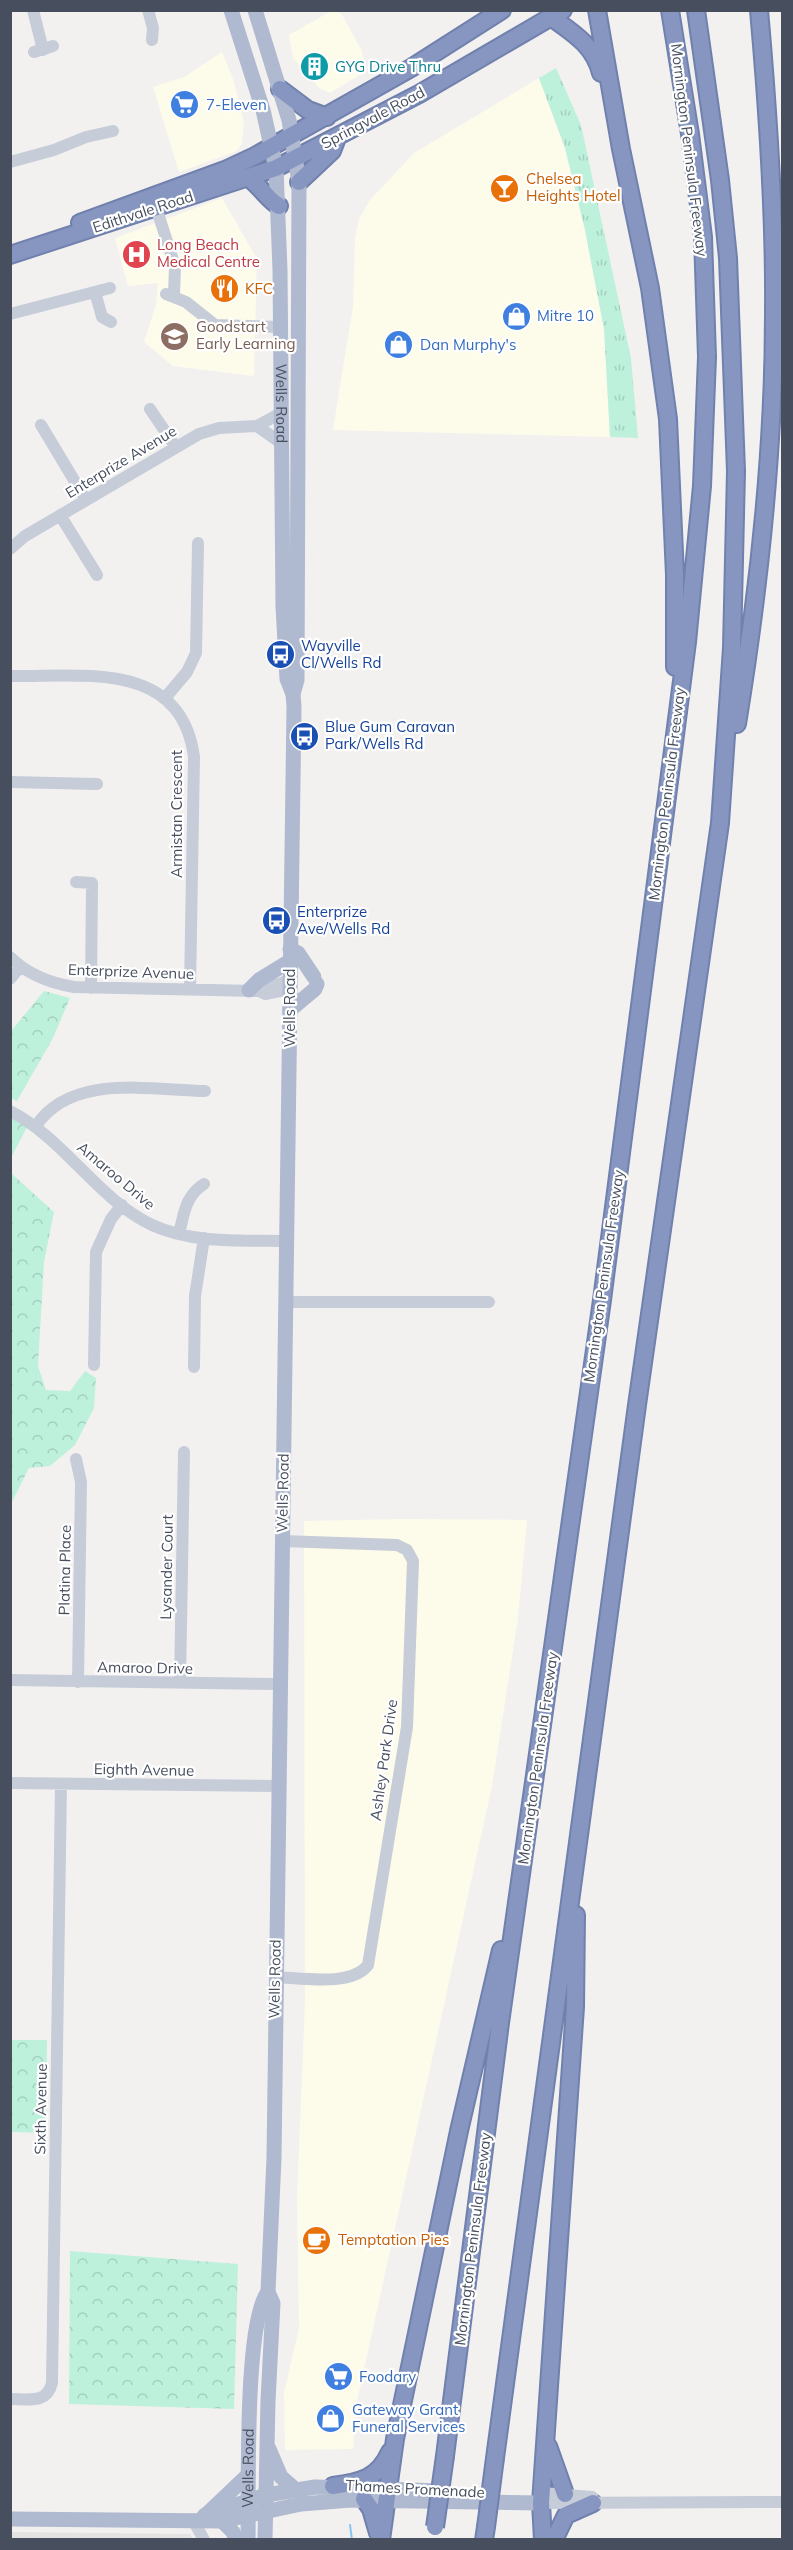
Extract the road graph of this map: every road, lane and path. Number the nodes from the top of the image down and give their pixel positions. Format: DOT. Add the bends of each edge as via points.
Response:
graph roads {
  1 [pos="33,10"];
  2 [pos="148,10"];
  3 [pos="231,10"];
  4 [pos="255,10"];
  5 [pos="502,10"];
  6 [pos="597,10"];
  7 [pos="670,10"];
  8 [pos="696,10"];
  9 [pos="759,10"];
  10 [pos="557,14"];
  11 [pos="151,40"];
  12 [pos="43,49"];
  13 [pos="280,89"];
  14 [pos="327,117"];
  15 [pos="113,131"];
  16 [pos="293,136"];
  17 [pos="337,138"];
  18 [pos="272,148"];
  19 [pos="621,149"];
  20 [pos="297,157"];
  21 [pos="10,162"];
  22 [pos="276,168"];
  23 [pos="249,178"];
  24 [pos="299,182"];
  25 [pos="154,202"];
  26 [pos="279,206"];
  27 [pos="10,245"];
  28 [pos="10,255"];
  29 [pos="110,288"];
  30 [pos="95,292"];
  31 [pos="10,314"];
  32 [pos="111,322"];
  33 [pos="280,327"];
  34 [pos="150,409"];
  35 [pos="281,413"];
  36 [pos="40,425"];
  37 [pos="257,426"];
  38 [pos="281,443"];
  39 [pos="175,446"];
  40 [pos="86,500"];
  41 [pos="60,515"];
  42 [pos="198,543"];
  43 [pos="10,549"];
  44 [pos="97,575"];
  45 [pos="10,676"];
  46 [pos="293,694"];
  47 [pos="165,698"];
  48 [pos="10,782"];
  49 [pos="97,784"];
  50 [pos="665,814"];
  51 [pos="720,823"];
  52 [pos="76,882"];
  53 [pos="290,955"];
  54 [pos="10,957"];
  55 [pos="20,967"];
  56 [pos="10,979"];
  57 [pos="290,985"];
  58 [pos="91,988"];
  59 [pos="190,989"];
  60 [pos="254,991"];
  61 [pos="290,1010"];
  62 [pos="206,1091"];
  63 [pos="10,1111"];
  64 [pos="36,1126"];
  65 [pos="204,1184"];
  66 [pos="122,1205"];
  67 [pos="179,1234"];
  68 [pos="204,1238"];
  69 [pos="287,1241"];
  70 [pos="286,1302"];
  71 [pos="489,1302"];
  72 [pos="94,1365"];
  73 [pos="194,1367"];
  74 [pos="184,1452"];
  75 [pos="76,1459"];
  76 [pos="282,1541"];
  77 [pos="10,1680"];
  78 [pos="78,1682"];
  79 [pos="180,1683"];
  80 [pos="279,1684"];
  81 [pos="10,1783"];
  82 [pos="61,1784"];
  83 [pos="278,1786"];
  84 [pos="577,1838"];
  85 [pos="526,1842"];
  86 [pos="275,1977"];
  87 [pos="268,2292"];
  88 [pos="10,2399"];
  89 [pos="545,2436"];
  90 [pos="395,2439"];
  91 [pos="267,2444"];
  92 [pos="248,2475"];
  93 [pos="333,2486"];
  94 [pos="296,2490"];
  95 [pos="565,2494"];
  96 [pos="386,2495"];
  97 [pos="266,2496"];
  98 [pos="541,2498"];
  99 [pos="363,2499"];
  100 [pos="635,2501"];
  101 [pos="783,2502"];
  102 [pos="593,2503"];
  103 [pos="248,2509"];
  104 [pos="265,2511"];
  105 [pos="200,2518"];
  106 [pos="10,2519"];
  107 [pos="222,2522"];
  108 [pos="434,2533"];
  109 [pos="485,2533"];
  110 [pos="204,2540"];
  111 [pos="236,2540"];
  112 [pos="248,2540"];
  113 [pos="265,2540"];
  114 [pos="380,2540"];
  115 [pos="543,2540"];
  116 [pos="554,2540"];
  1 -- 12 [label="street"];
  2 -- 11 [label="street" via="153,28"];
  3 -- 18 [label="main road, Wells Road"];
  4 -- 13 [label="main road, Wells Road"];
  5 -- 14 [label="highway, Springvale Road"];
  6 -- 19 [label="highway"];
  7 -- 50 [label="highway, Mornington Peninsula Freeway" via="703,237 707,357 702,486"];
  8 -- 51 [label="highway, Mornington Peninsula Freeway" via="728,258 736,471 732,648"];
  9 -- 51 [label="highway" via="772,242 773,386 756,601"];
  10 -- 17 [label="highway, Springvale Road"];
  10 -- 19 [label="highway" via="597,58"];
  13 -- 14 [label="highway" via="308,110"];
  13 -- 16 [label="main road, Wells Road"];
  14 -- 16 [label="highway, Springvale Road"];
  15 -- 21 [label="street"];
  16 -- 18 [label="highway, Springvale Road"];
  16 -- 20 [label="main road, Wells Road"];
  17 -- 20 [label="highway, Springvale Road"];
  17 -- 24 [label="highway" via="332,152"];
  18 -- 22 [label="main road, Wells Road"];
  18 -- 25 [label="highway, Edithvale Road"];
  19 -- 50 [label="highway" via="650,288 668,419 675,575 675,699"];
  20 -- 22 [label="highway, Springvale Road"];
  20 -- 24 [label="main road, Wells Road"];
  22 -- 23 [label="highway, Edithvale Road"];
  22 -- 26 [label="main road, Wells Road"];
  23 -- 25 [label="highway, Edithvale Road"];
  23 -- 26 [label="highway"];
  24 -- 46 [label="main road, Wells Road" via="297,680"];
  25 -- 27 [label="highway, Edithvale Road"];
  25 -- 28 [label="highway, Edithvale Road"];
  25 -- 33 [label="street" via="175,266 170,295 214,325"];
  26 -- 33 [label="main road, Wells Road"];
  29 -- 30 [label="street"];
  30 -- 31 [label="street"];
  30 -- 32 [label="street" via="102,317"];
  33 -- 35 [label="main road, Wells Road"];
  34 -- 39 [label="street"];
  35 -- 37 [label="street, Enterprize Avenue"];
  35 -- 38 [label="main road, Wells Road"];
  36 -- 40 [label="street"];
  37 -- 38 [label="street"];
  37 -- 39 [label="street, Enterprize Avenue" via="219,428"];
  38 -- 46 [label="main road, Wells Road" via="283,606 287,679"];
  39 -- 40 [label="street, Enterprize Avenue"];
  40 -- 41 [label="street, Enterprize Avenue"];
  41 -- 43 [label="street, Enterprize Avenue"];
  41 -- 44 [label="street"];
  42 -- 47 [label="street" via="196,653 187,672"];
  45 -- 47 [label="street, Armistan Crescent" via="127,680 146,685"];
  46 -- 53 [label="main road, Wells Road"];
  47 -- 59 [label="street, Armistan Crescent" via="186,724 194,757"];
  48 -- 49 [label="street"];
  50 -- 85 [label="highway, Mornington Peninsula Freeway"];
  51 -- 84 [label="highway, Mornington Peninsula Freeway"];
  52 -- 58 [label="street" via="92,883"];
  53 -- 57 [label="main road, Wells Road"];
  53 -- 60 [label="main road" via="259,980"];
  53 -- 61 [label="main road" via="298,953 315,980 315,989"];
  54 -- 55 [label="street, Enterprize Avenue"];
  55 -- 56 [label="street"];
  55 -- 58 [label="street, Enterprize Avenue" via="49,982"];
  57 -- 60 [label="street, Enterprize Avenue" via="272,994"];
  57 -- 61 [label="main road, Wells Road"];
  58 -- 59 [label="street, Enterprize Avenue"];
  59 -- 60 [label="street, Enterprize Avenue"];
  61 -- 69 [label="main road, Wells Road"];
  62 -- 64 [label="street" via="92,1089 52,1106"];
  63 -- 64 [label="street, Amaroo Drive"];
  64 -- 66 [label="street, Amaroo Drive"];
  65 -- 67 [label="street" via="188,1200"];
  66 -- 67 [label="street, Amaroo Drive" via="151,1224"];
  66 -- 72 [label="street" via="96,1252"];
  67 -- 68 [label="street, Amaroo Drive"];
  68 -- 69 [label="street, Amaroo Drive"];
  68 -- 73 [label="street" via="195,1296"];
  69 -- 70 [label="main road, Wells Road"];
  70 -- 71 [label="street"];
  70 -- 76 [label="main road, Wells Road"];
  74 -- 79 [label="street, Lysander Court"];
  75 -- 78 [label="street, Platina Place" via="81,1482"];
  76 -- 80 [label="main road, Wells Road"];
  76 -- 86 [label="street, Ashley Park Drive" via="397,1545 407,1550 413,1561 407,1727 368,1965 361,1974 347,1979"];
  77 -- 78 [label="street, Amaroo Drive"];
  78 -- 79 [label="street, Amaroo Drive"];
  79 -- 80 [label="street, Amaroo Drive"];
  80 -- 83 [label="main road, Wells Road"];
  81 -- 82 [label="street, Eighth Avenue"];
  82 -- 83 [label="street, Eighth Avenue"];
  82 -- 88 [label="street, Sixth Avenue" via="52,2383 43,2398"];
  83 -- 86 [label="main road, Wells Road"];
  84 -- 89 [label="highway" via="575,2007"];
  84 -- 109 [label="highway, Mornington Peninsula Freeway, bridge"];
  85 -- 90 [label="highway" via="459,2131"];
  85 -- 108 [label="highway, Mornington Peninsula Freeway, bridge"];
  86 -- 87 [label="main road, Wells Road"];
  87 -- 91 [label="main road, Wells Road" via="273,2303"];
  87 -- 92 [label="main road, Wells Road" via="261,2301 252,2358"];
  89 -- 95 [label="highway"];
  89 -- 98 [label="highway"];
  90 -- 93 [label="highway" via="386,2461 372,2477"];
  90 -- 96 [label="highway"];
  91 -- 94 [label="main road" via="281,2477"];
  91 -- 97 [label="main road, Wells Road"];
  92 -- 103 [label="main road, Wells Road"];
  92 -- 105 [label="main road"];
  93 -- 94 [label="main road, Thames Promenade"];
  93 -- 96 [label="main road, Thames Promenade"];
  94 -- 97 [label="main road, Thames Promenade"];
  95 -- 98 [label="street, Thames Promenade"];
  95 -- 100 [label="street, Thames Promenade"];
  96 -- 98 [label="main road, Thames Promenade"];
  96 -- 99 [label="main road, Thames Promenade"];
  96 -- 114 [label="highway"];
  97 -- 103 [label="main road, Thames Promenade"];
  97 -- 104 [label="main road, Wells Road"];
  98 -- 102 [label="street, Thames Promenade"];
  98 -- 115 [label="highway"];
  99 -- 104 [label="main road, Thames Promenade"];
  99 -- 114 [label="highway" via="373,2514"];
  100 -- 101 [label="street, Thames Promenade"];
  100 -- 102 [label="street, Thames Promenade"];
  102 -- 116 [label="highway" via="566,2516"];
  103 -- 104 [label="main road, Thames Promenade"];
  103 -- 105 [label="main road, Thames Promenade"];
  103 -- 107 [label="main road, Thames Promenade"];
  103 -- 112 [label="main road, Wells Road"];
  104 -- 113 [label="main road, Wells Road"];
  105 -- 106 [label="main road, Thames Promenade" via="164,2522"];
  105 -- 107 [label="main road, Thames Promenade"];
  105 -- 110 [label="street"];
  107 -- 111 [label="main road"];
}
